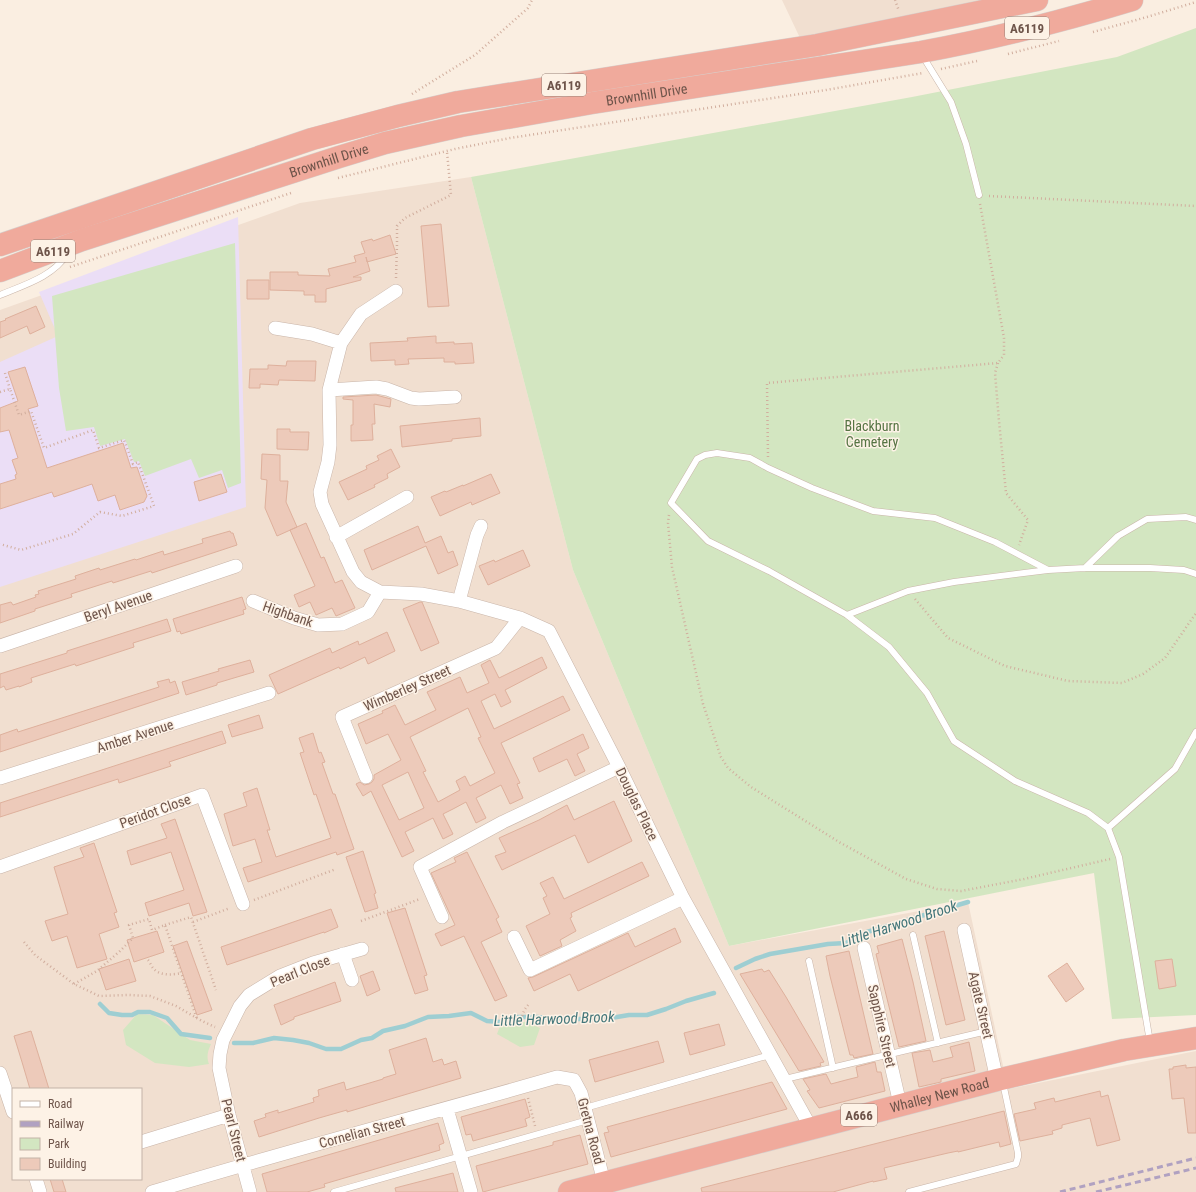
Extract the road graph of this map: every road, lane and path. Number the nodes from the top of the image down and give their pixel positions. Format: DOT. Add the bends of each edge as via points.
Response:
graph roads {
  1 [pos="532,0"];
  2 [pos="1037,0"];
  3 [pos="1132,0"];
  4 [pos="1196,2"];
  5 [pos="1087,34"];
  6 [pos="1064,40"];
  7 [pos="921,52"];
  8 [pos="1005,55"];
  9 [pos="983,60"];
  10 [pos="932,71"];
  11 [pos="398,116"];
  12 [pos="447,152"];
  13 [pos="338,178"];
  14 [pos="294,192"];
  15 [pos="979,195"];
  16 [pos="1196,206"];
  17 [pos="74,243"];
  18 [pos="0,245"];
  19 [pos="0,271"];
  20 [pos="46,275"];
  21 [pos="396,291"];
  22 [pos="0,295"];
  23 [pos="275,328"];
  24 [pos="342,343"];
  25 [pos="998,364"];
  26 [pos="5,373"];
  27 [pos="10,389"];
  28 [pos="329,390"];
  29 [pos="0,392"];
  30 [pos="455,397"];
  31 [pos="768,468"];
  32 [pos="407,497"];
  33 [pos="671,503"];
  34 [pos="1196,520"];
  35 [pos="481,526"];
  36 [pos="336,536"];
  37 [pos="0,544"];
  38 [pos="1015,553"];
  39 [pos="236,566"];
  40 [pos="1085,568"];
  41 [pos="1048,570"];
  42 [pos="1196,574"];
  43 [pos="908,591"];
  44 [pos="380,592"];
  45 [pos="459,601"];
  46 [pos="253,602"];
  47 [pos="1196,613"];
  48 [pos="848,615"];
  49 [pos="520,618"];
  50 [pos="0,646"];
  51 [pos="269,693"];
  52 [pos="1196,732"];
  53 [pos="619,767"];
  54 [pos="366,777"];
  55 [pos="0,778"];
  56 [pos="1108,828"];
  57 [pos="1119,857"];
  58 [pos="0,867"];
  59 [pos="336,870"];
  60 [pos="424,898"];
  61 [pos="683,898"];
  62 [pos="243,904"];
  63 [pos="442,917"];
  64 [pos="361,921"];
  65 [pos="193,922"];
  66 [pos="165,925"];
  67 [pos="964,930"];
  68 [pos="914,935"];
  69 [pos="514,937"];
  70 [pos="24,942"];
  71 [pos="864,948"];
  72 [pos="362,949"];
  73 [pos="343,954"];
  74 [pos="148,960"];
  75 [pos="809,961"];
  76 [pos="181,973"];
  77 [pos="352,980"];
  78 [pos="74,984"];
  79 [pos="216,990"];
  80 [pos="530,1003"];
  81 [pos="197,1019"];
  82 [pos="522,1022"];
  83 [pos="227,1031"];
  84 [pos="986,1031"];
  85 [pos="1196,1038"];
  86 [pos="938,1043"];
  87 [pos="1151,1046"];
  88 [pos="770,1055"];
  89 [pos="888,1055"];
  90 [pos="219,1068"];
  91 [pos="833,1068"];
  92 [pos="0,1073"];
  93 [pos="785,1079"];
  94 [pos="1000,1079"];
  95 [pos="574,1080"];
  96 [pos="524,1087"];
  97 [pos="900,1104"];
  98 [pos="12,1109"];
  99 [pos="447,1109"];
  100 [pos="587,1114"];
  101 [pos="229,1115"];
  102 [pos="811,1128"];
  103 [pos="538,1134"];
  104 [pos="142,1142"];
  105 [pos="461,1156"];
  106 [pos="242,1164"];
  107 [pos="36,1180"];
  108 [pos="604,1182"];
  109 [pos="40,1192"];
  110 [pos="152,1192"];
  111 [pos="250,1192"];
  112 [pos="334,1192"];
  113 [pos="471,1192"];
  114 [pos="569,1192"];
  115 [pos="909,1192"];
  1 -- 11 [label="path" via="528,8 475,56 406,97"];
  2 -- 11 [label="highway, Brownhill Drive / A6119" via="817,45 458,102"];
  3 -- 7 [label="highway, Brownhill Drive / A6119" via="1088,14"];
  4 -- 5 [label="path"];
  6 -- 8 [label="path"];
  7 -- 10 [label="lane"];
  7 -- 17 [label="highway, Brownhill Drive / A6119" via="592,104 453,128 385,143"];
  9 -- 10 [label="path"];
  10 -- 12 [label="path" via="826,90 510,138"];
  10 -- 15 [label="lane" via="951,102 966,144"];
  11 -- 18 [label="highway, Brownhill Drive / A6119" via="312,139"];
  12 -- 13 [label="path"];
  12 -- 21 [label="path" via="452,195 405,218 396,226"];
  14 -- 20 [label="path"];
  15 -- 16 [label="path"];
  15 -- 25 [label="path" via="1004,338 1004,355"];
  17 -- 19 [label="highway, Brownhill Drive / A6119"];
  17 -- 20 [label="lane" via="67,255"];
  20 -- 22 [label="lane"];
  21 -- 24 [label="street" via="361,314"];
  23 -- 24 [label="street" via="312,334"];
  24 -- 28 [label="street"];
  25 -- 31 [label="path" via="767,383"];
  25 -- 38 [label="path" via="995,373 1006,493 1028,520"];
  26 -- 27 [label="path"];
  27 -- 29 [label="path"];
  27 -- 37 [label="path" via="19,415 31,412 44,448 93,430 99,448 124,440 133,464 138,462 154,506 122,516 100,512 73,534 21,550"];
  28 -- 30 [label="street" via="376,387 411,398"];
  28 -- 36 [label="street" via="330,444 320,492 322,504"];
  31 -- 33 [label="lane" via="750,458 717,453 705,455 697,459"];
  31 -- 38 [label="lane" via="873,511 935,518 995,542"];
  32 -- 36 [label="street"];
  33 -- 48 [label="lane" via="708,541"];
  33 -- 57 [label="path" via="668,523 672,567 703,704 721,757 728,768 751,787 839,842 906,879 937,889 961,891"];
  34 -- 40 [label="lane" via="1186,517 1147,519 1118,536"];
  35 -- 45 [label="street"];
  36 -- 44 [label="street" via="353,572 361,582"];
  38 -- 41 [label="lane"];
  39 -- 50 [label="street, Beryl Avenue"];
  40 -- 41 [label="lane"];
  40 -- 42 [label="lane" via="1150,568 1184,570"];
  41 -- 43 [label="lane" via="954,582"];
  43 -- 47 [label="path" via="948,638 1005,666 1068,681 1122,683 1143,674 1165,658"];
  43 -- 48 [label="lane"];
  44 -- 45 [label="street, Douglas Place" via="421,594"];
  44 -- 46 [label="street, Highbank" via="368,612 342,624 318,625"];
  45 -- 49 [label="street, Douglas Place"];
  48 -- 56 [label="lane" via="889,647 927,693 954,741 1015,781 1088,813"];
  49 -- 53 [label="street, Douglas Place" via="549,631"];
  49 -- 54 [label="street, Wimberley Street" via="496,648 342,717"];
  51 -- 55 [label="street, Amber Avenue"];
  52 -- 56 [label="lane" via="1175,769"];
  53 -- 61 [label="street, Douglas Place"];
  53 -- 63 [label="street" via="503,822 420,867"];
  56 -- 57 [label="lane"];
  57 -- 87 [label="lane"];
  58 -- 62 [label="street, Peridot Close" via="202,795"];
  59 -- 62 [label="path"];
  60 -- 64 [label="path"];
  61 -- 69 [label="street" via="530,970"];
  61 -- 88 [label="street, Douglas Place"];
  62 -- 65 [label="path"];
  65 -- 66 [label="path" via="190,917"];
  65 -- 79 [label="path"];
  66 -- 76 [label="path"];
  66 -- 78 [label="path" via="152,930 149,919 129,925 133,938 97,971"];
  67 -- 84 [label="street, Agate Street"];
  68 -- 86 [label="lane"];
  70 -- 78 [label="path" via="35,955"];
  71 -- 89 [label="street, Sapphire Street"];
  72 -- 73 [label="street, Pearl Close"];
  73 -- 77 [label="street"];
  73 -- 83 [label="street, Pearl Close" via="280,976 249,995"];
  74 -- 76 [label="path" via="153,969 160,973"];
  75 -- 91 [label="lane"];
  76 -- 81 [label="path"];
  78 -- 81 [label="path" via="99,996 150,996 176,1006"];
  80 -- 82 [label="path" via="522,1014"];
  81 -- 83 [label="path"];
  83 -- 90 [label="street, Pearl Close" via="221,1047"];
  84 -- 86 [label="lane"];
  84 -- 94 [label="street, Agate Street"];
  85 -- 87 [label="highway, Whalley New Road / A666"];
  86 -- 89 [label="lane"];
  87 -- 94 [label="highway, Whalley New Road / A666"];
  88 -- 93 [label="street, Douglas Place"];
  88 -- 100 [label="lane"];
  89 -- 91 [label="lane"];
  89 -- 97 [label="street, Sapphire Street"];
  90 -- 101 [label="street, Pearl Street"];
  91 -- 93 [label="lane"];
  92 -- 98 [label="street"];
  93 -- 102 [label="street, Douglas Place"];
  94 -- 97 [label="highway, Whalley New Road / A666"];
  94 -- 115 [label="lane" via="1018,1153 1016,1164"];
  95 -- 96 [label="street, Cornelian Street" via="557,1077"];
  95 -- 100 [label="street, Gretna Road"];
  96 -- 99 [label="street, Cornelian Street"];
  96 -- 103 [label="path"];
  97 -- 102 [label="highway, Whalley New Road / A666"];
  99 -- 105 [label="street"];
  99 -- 106 [label="street, Cornelian Street"];
  100 -- 103 [label="lane"];
  100 -- 108 [label="street, Gretna Road"];
  101 -- 104 [label="street"];
  101 -- 106 [label="street, Pearl Street"];
  102 -- 108 [label="highway, Whalley New Road / A666"];
  103 -- 105 [label="lane"];
  105 -- 112 [label="lane"];
  105 -- 113 [label="street"];
  106 -- 110 [label="street, Cornelian Street"];
  106 -- 111 [label="street, Pearl Street"];
  107 -- 109 [label="street"];
  108 -- 114 [label="highway, Whalley New Road / A666"];
}
